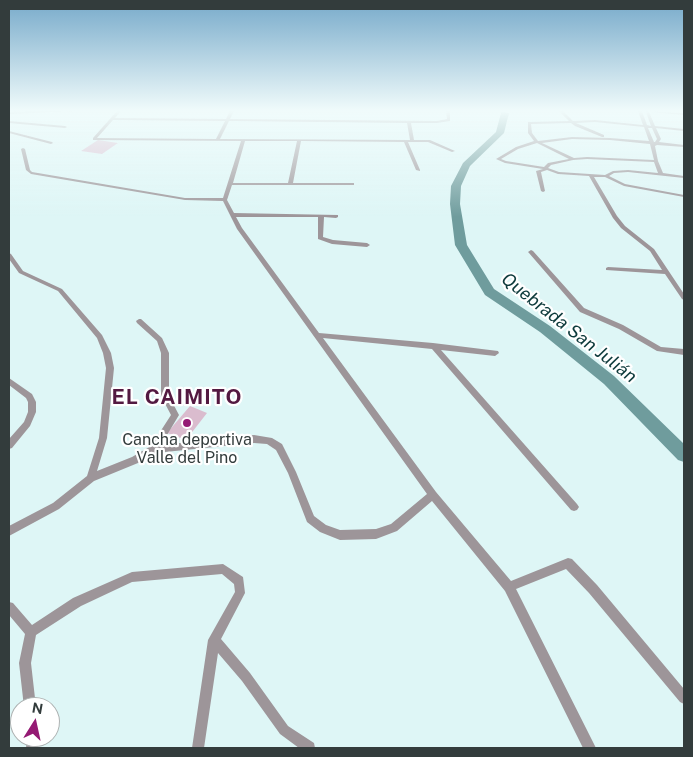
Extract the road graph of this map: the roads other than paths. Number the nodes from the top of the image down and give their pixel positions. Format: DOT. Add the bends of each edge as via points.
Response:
graph roads {
  1 [pos="241,146"];
  2 [pos="298,146"];
  3 [pos="411,146"];
  4 [pos="442,146"];
  5 [pos="523,146"];
  6 [pos="546,146"];
  7 [pos="654,146"];
  8 [pos="24,149"];
  9 [pos="453,151"];
  10 [pos="573,159"];
  11 [pos="656,161"];
  12 [pos="546,169"];
  13 [pos="418,170"];
  14 [pos="661,174"];
  15 [pos="591,176"];
  16 [pos="606,176"];
  17 [pos="684,177"];
  18 [pos="229,184"];
  19 [pos="290,184"];
  20 [pos="352,184"];
  21 [pos="543,191"];
  22 [pos="684,196"];
  23 [pos="225,200"];
  24 [pos="233,215"];
  25 [pos="321,216"];
  26 [pos="336,216"];
  27 [pos="367,245"];
  28 [pos="531,252"];
  29 [pos="9,255"];
  30 [pos="608,269"];
  31 [pos="667,272"];
  32 [pos="676,286"];
  33 [pos="684,286"];
  34 [pos="684,298"];
  35 [pos="139,321"];
  36 [pos="317,335"];
  37 [pos="433,346"];
  38 [pos="684,352"];
  39 [pos="495,353"];
  40 [pos="9,381"];
  41 [pos="9,445"];
  42 [pos="154,449"];
  43 [pos="91,478"];
  44 [pos="433,496"];
  45 [pos="574,506"];
  46 [pos="9,531"];
  47 [pos="509,586"];
  48 [pos="9,606"];
  49 [pos="31,632"];
  50 [pos="214,640"];
  51 [pos="29,697"];
  52 [pos="684,698"];
  53 [pos="198,748"];
  54 [pos="309,748"];
  55 [pos="590,748"];
  1 -- 18 [label="street"];
  2 -- 19 [label="street"];
  3 -- 13 [label="street"];
  4 -- 9 [label="street"];
  5 -- 12 [label="street" via="498,159"];
  6 -- 10 [label="street"];
  7 -- 11 [label="street"];
  8 -- 23 [label="street" via="31,173 185,199"];
  10 -- 11 [label="street"];
  10 -- 12 [label="street" via="550,164"];
  11 -- 14 [label="street"];
  12 -- 15 [label="street"];
  12 -- 21 [label="street" via="538,171"];
  14 -- 16 [label="street" via="619,171"];
  14 -- 17 [label="street"];
  15 -- 16 [label="street"];
  15 -- 31 [label="street" via="624,227 652,250"];
  16 -- 22 [label="street" via="624,185"];
  18 -- 19 [label="street"];
  18 -- 23 [label="street"];
  19 -- 20 [label="street"];
  23 -- 24 [label="street"];
  24 -- 25 [label="street"];
  24 -- 36 [label="street"];
  25 -- 26 [label="street"];
  25 -- 27 [label="street" via="320,238"];
  28 -- 38 [label="street" via="582,310 653,346"];
  29 -- 43 [label="street" via="21,272 60,290 100,337 107,353 110,368 102,438"];
  30 -- 31 [label="street"];
  31 -- 32 [label="street"];
  32 -- 33 [label="street"];
  32 -- 34 [label="street"];
  35 -- 42 [label="street" via="160,340 165,353 165,396 175,415"];
  36 -- 37 [label="street"];
  36 -- 44 [label="street"];
  37 -- 39 [label="street"];
  37 -- 45 [label="street"];
  40 -- 41 [label="street" via="29,396 32,412 27,424"];
  42 -- 43 [label="street"];
  42 -- 44 [label="street" via="254,439 269,441 279,447 286,458 310,519 340,535 376,534 394,528"];
  43 -- 46 [label="street" via="56,506"];
  44 -- 47 [label="street"];
  47 -- 52 [label="street" via="568,563"];
  47 -- 55 [label="street"];
  48 -- 49 [label="street"];
  49 -- 50 [label="street" via="77,602 132,577 224,569 239,581 240,593"];
  49 -- 51 [label="street" via="25,663"];
  50 -- 53 [label="street"];
  50 -- 54 [label="street" via="246,677 284,730"];
}
